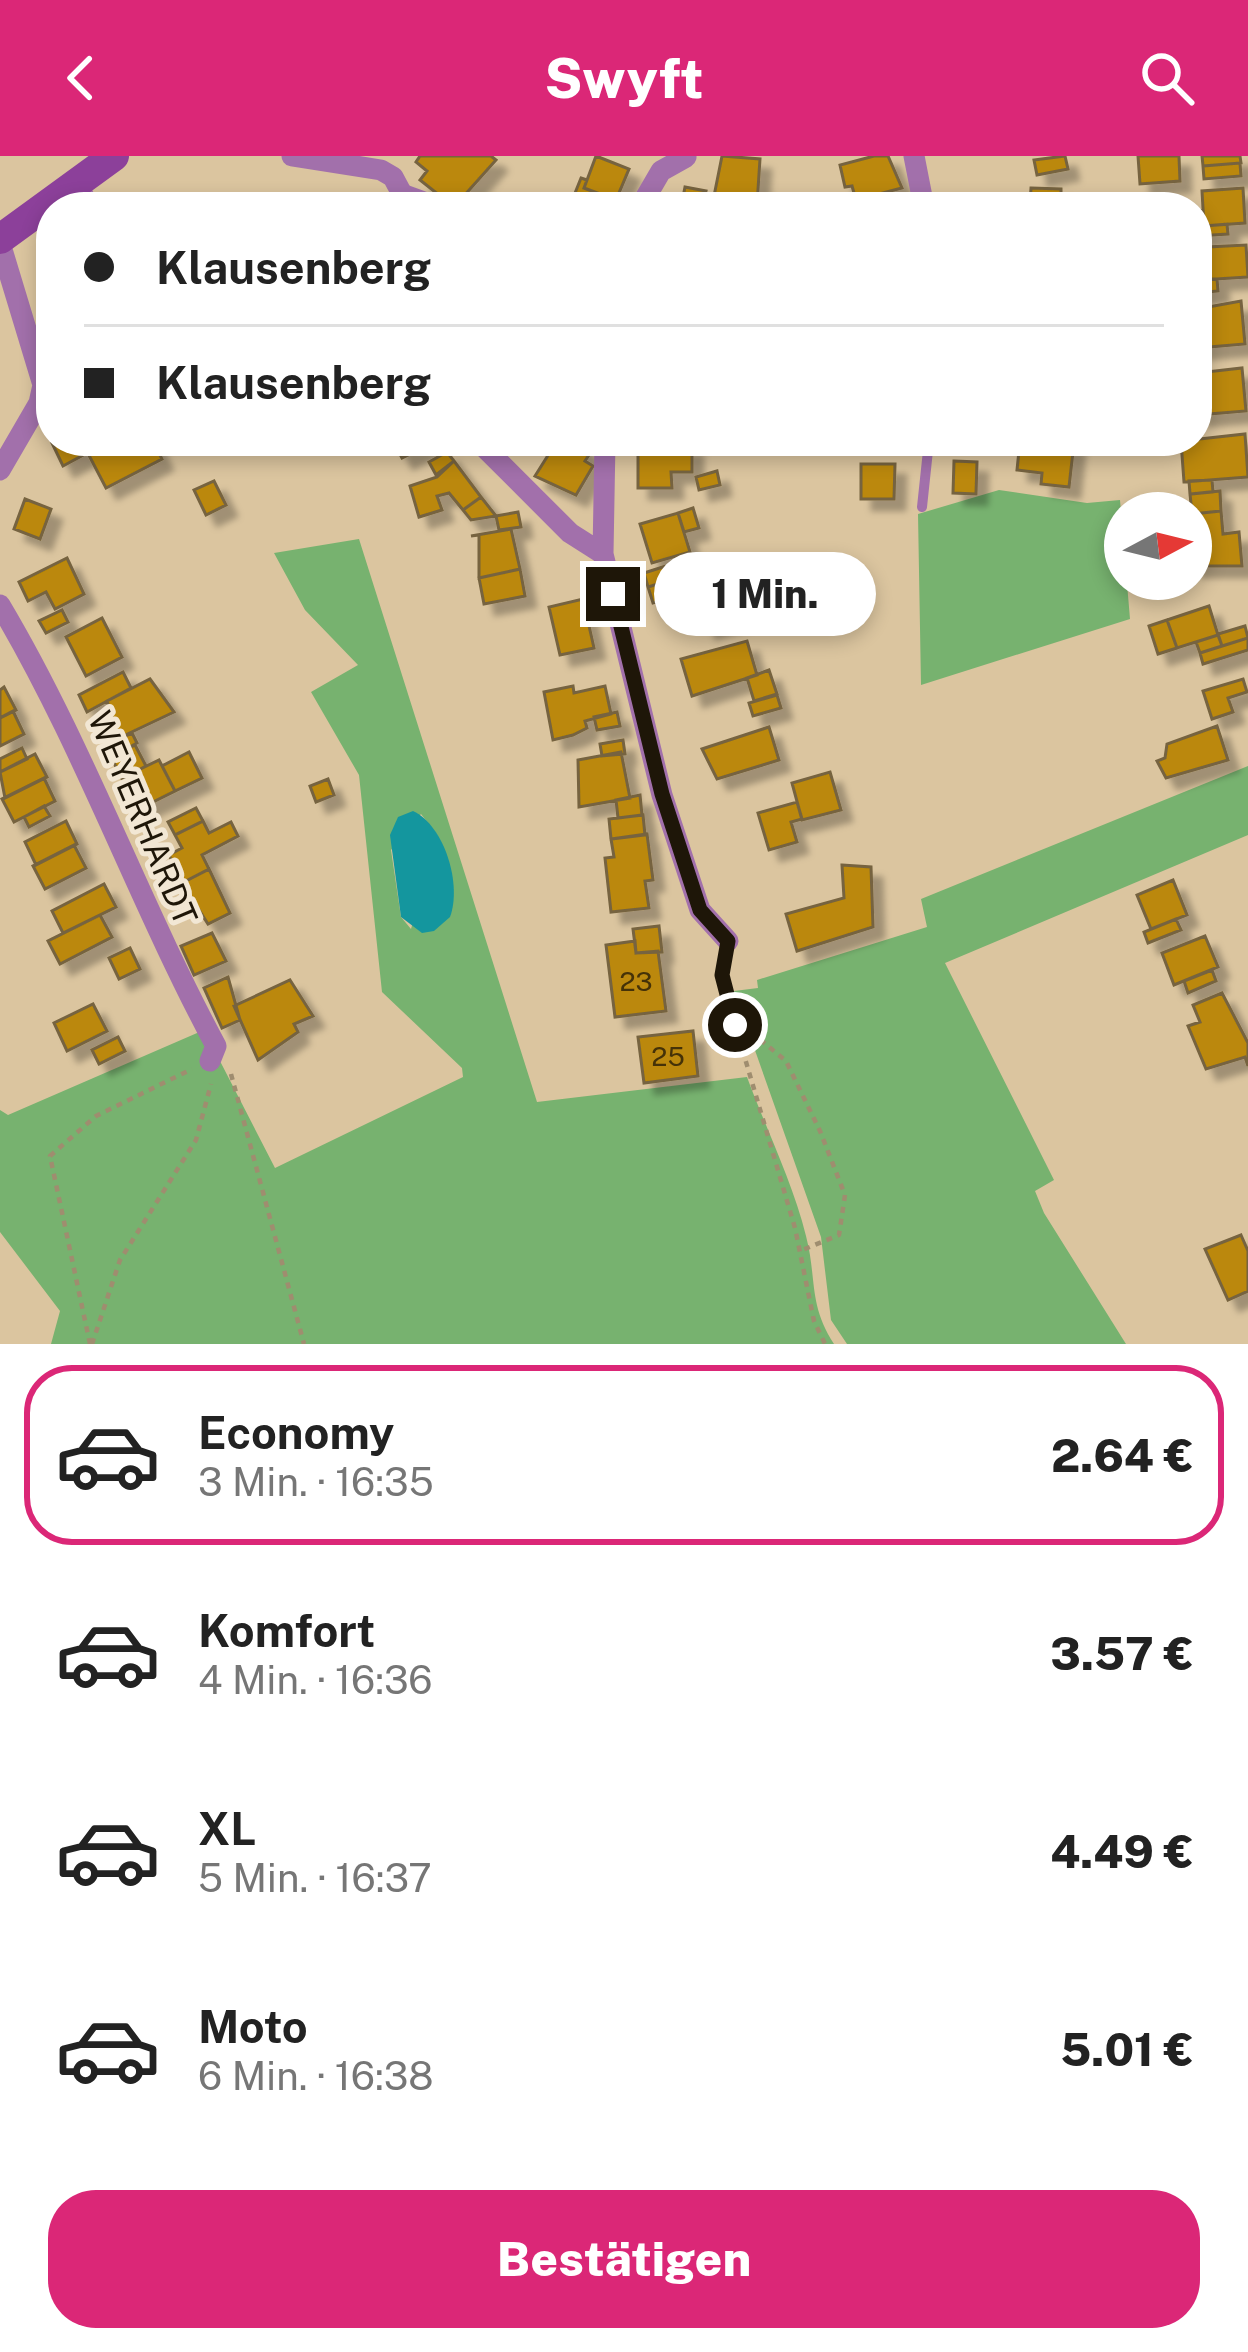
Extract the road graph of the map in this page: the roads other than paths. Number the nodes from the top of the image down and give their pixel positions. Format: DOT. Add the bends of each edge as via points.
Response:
graph roads {
  1 [pos="114,156"];
  2 [pos="292,156"];
  3 [pos="914,156"];
  4 [pos="686,157"];
  5 [pos="384,163"];
  6 [pos="90,192"];
  7 [pos="402,192"];
  8 [pos="649,192"];
  9 [pos="921,192"];
  10 [pos="36,222"];
  11 [pos="0,241"];
  12 [pos="36,362"];
  13 [pos="36,408"];
  14 [pos="493,456"];
  15 [pos="605,456"];
  16 [pos="927,456"];
  17 [pos="0,470"];
  18 [pos="922,507"];
  19 [pos="603,554"];
  20 [pos="0,605"];
  21 [pos="728,941"];
  22 [pos="735,1025"];
  23 [pos="210,1061"];
  1 -- 6 [label="main road"];
  2 -- 5 [label="street"];
  3 -- 9 [label="street"];
  4 -- 8 [label="street" via="661,171"];
  5 -- 7 [label="street"];
  10 -- 11 [label="main road"];
  11 -- 12 [label="street"];
  13 -- 17 [label="street"];
  14 -- 19 [label="street" via="570,533"];
  15 -- 19 [label="street"];
  16 -- 18 [label="lane"];
  19 -- 21 [label="street" via="662,794 700,910"];
  20 -- 23 [label="street, WEYERHARDT" via="54,696 165,951 216,1046"];
  21 -- 22 [label="lane" via="722,975"];
}
